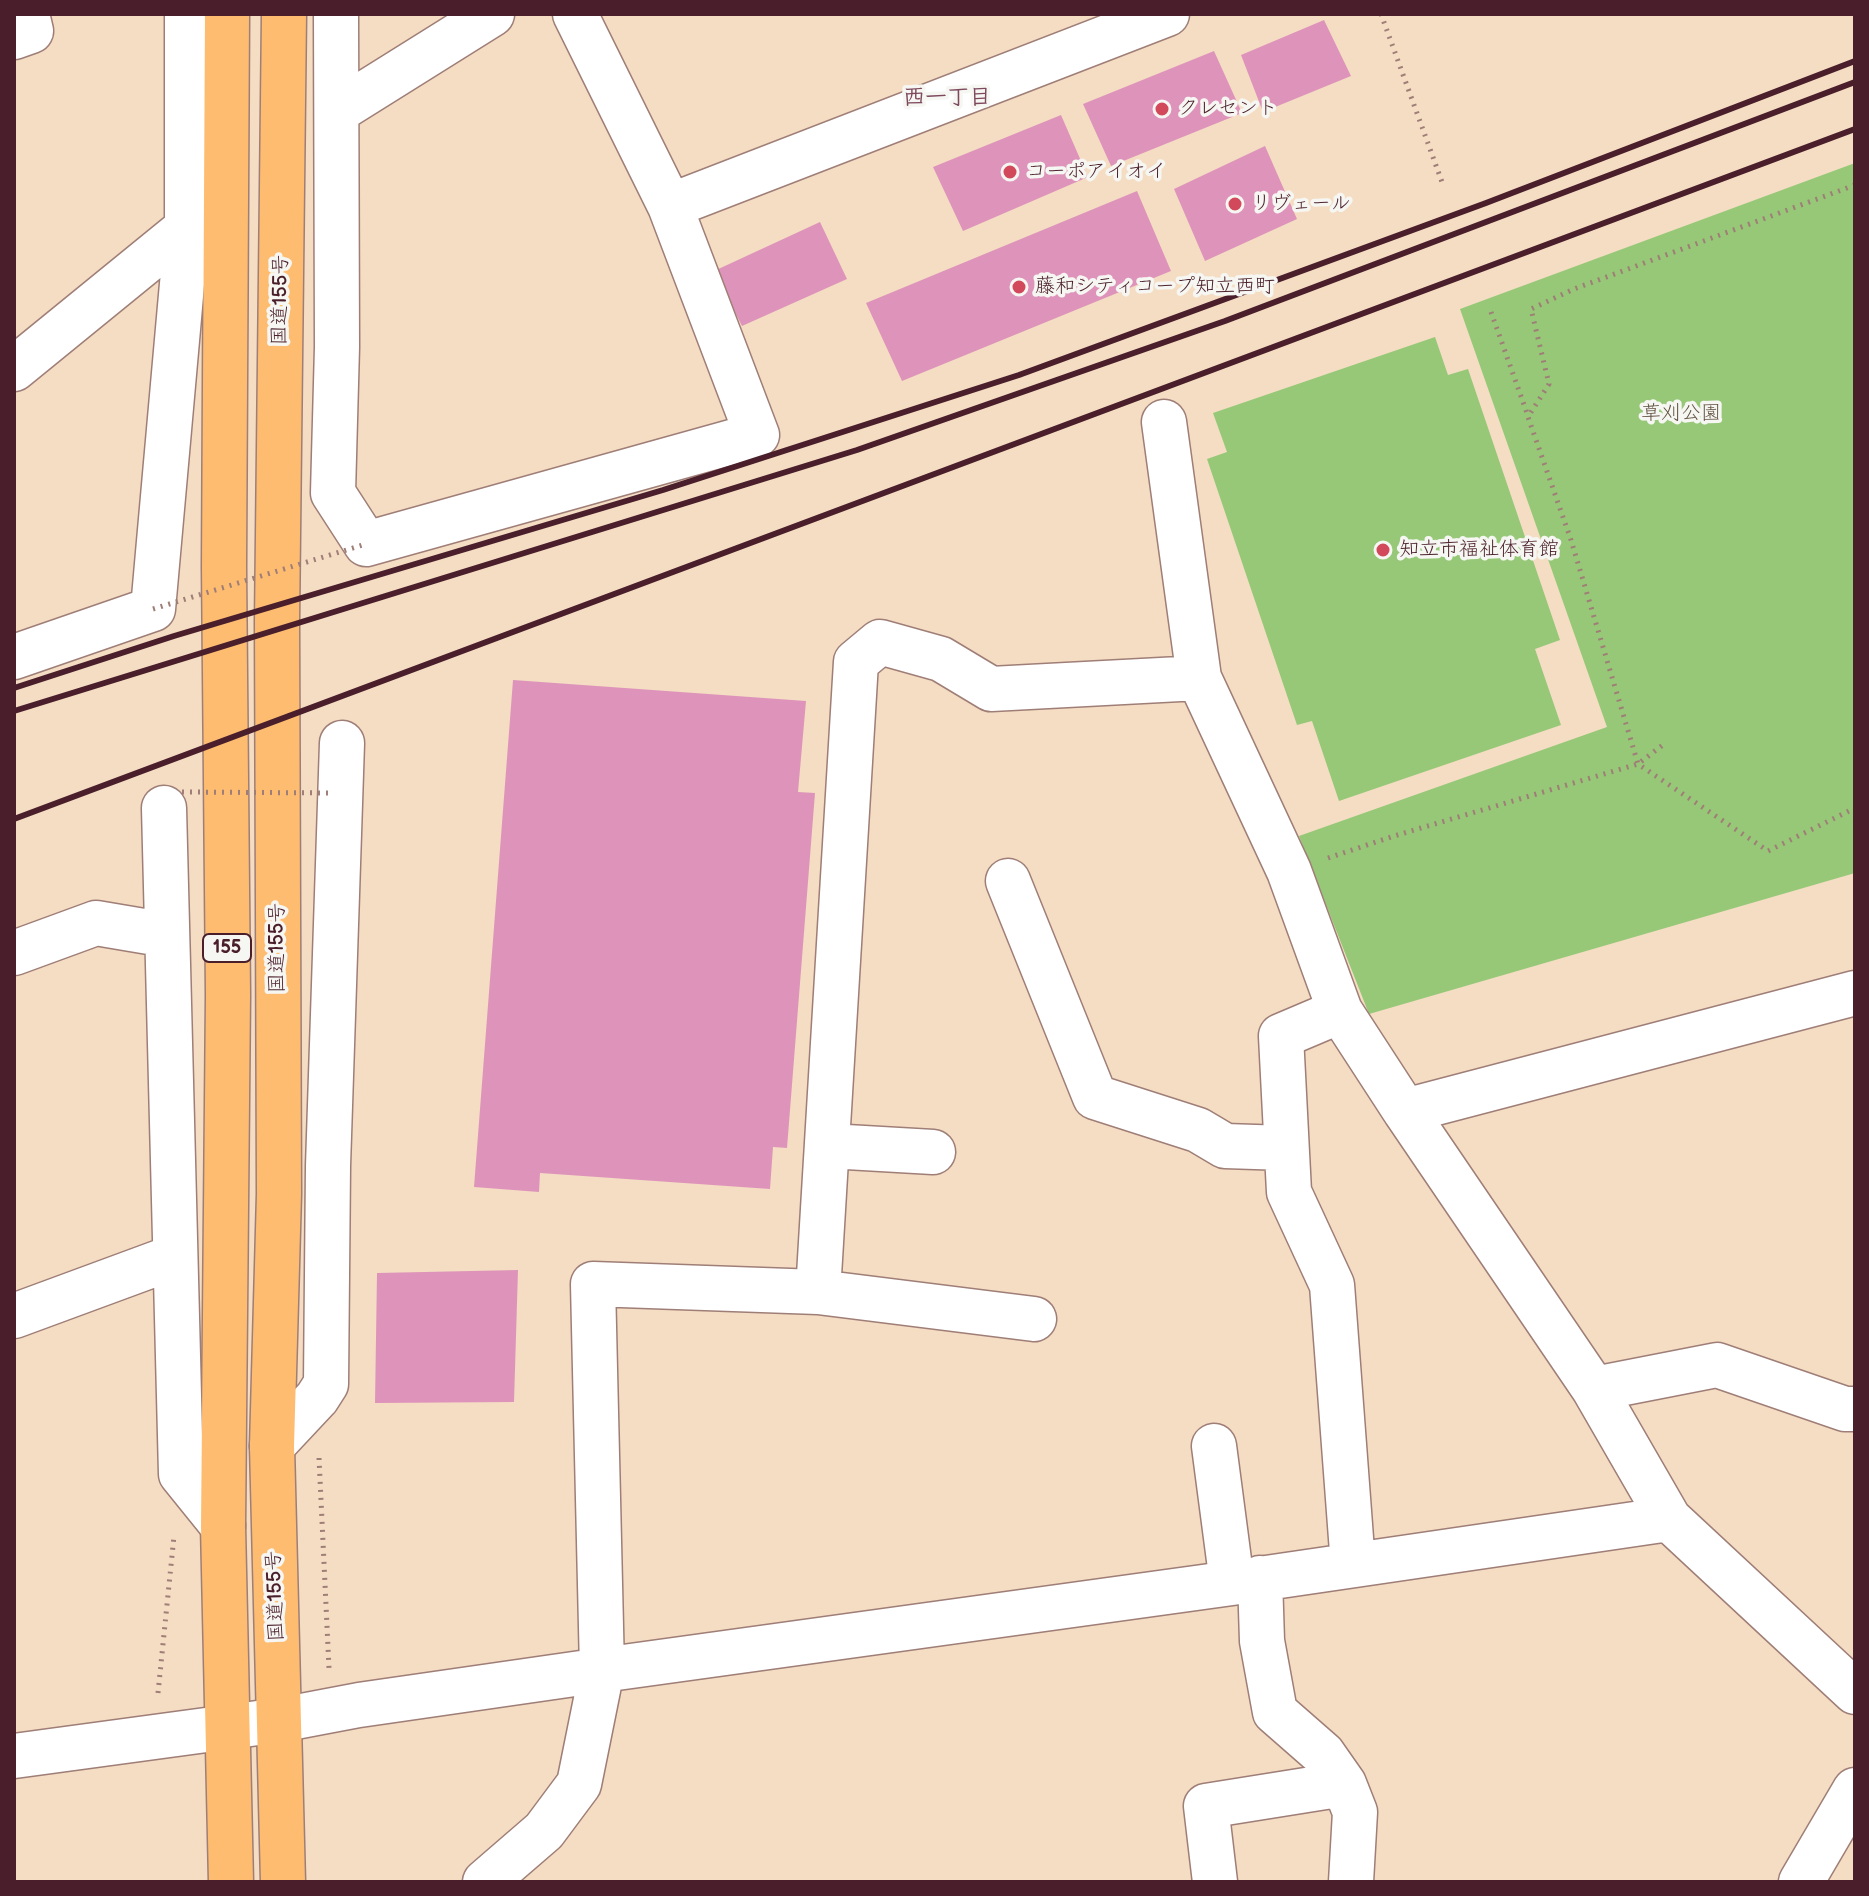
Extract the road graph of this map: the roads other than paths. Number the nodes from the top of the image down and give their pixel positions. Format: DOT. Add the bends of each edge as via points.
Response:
graph roads {
  1 [pos="27,14"];
  2 [pos="187,14"];
  3 [pos="227,14"];
  4 [pos="284,14"];
  5 [pos="336,14"];
  6 [pos="492,14"];
  7 [pos="575,14"];
  8 [pos="1167,14"];
  9 [pos="1107,25"];
  10 [pos="14,37"];
  11 [pos="337,111"];
  12 [pos="670,206"];
  13 [pos="187,228"];
  14 [pos="14,369"];
  15 [pos="1164,422"];
  16 [pos="14,657"];
  17 [pos="1199,678"];
  18 [pos="342,743"];
  19 [pos="173,800"];
  20 [pos="1008,881"];
  21 [pos="167,935"];
  22 [pos="14,953"];
  23 [pos="1855,993"];
  24 [pos="1340,1011"];
  25 [pos="1405,1111"];
  26 [pos="829,1146"];
  27 [pos="1286,1148"];
  28 [pos="933,1152"];
  29 [pos="174,1257"];
  30 [pos="818,1292"];
  31 [pos="14,1316"];
  32 [pos="1034,1319"];
  33 [pos="1594,1389"];
  34 [pos="1850,1409"];
  35 [pos="272,1446"];
  36 [pos="1214,1446"];
  37 [pos="1669,1519"];
  38 [pos="223,1526"];
  39 [pos="1353,1565"];
  40 [pos="1246,1581"];
  41 [pos="602,1670"];
  42 [pos="1855,1692"];
  43 [pos="280,1720"];
  44 [pos="228,1725"];
  45 [pos="14,1756"];
  46 [pos="1344,1784"];
  47 [pos="1855,1790"];
  48 [pos="231,1882"];
  49 [pos="283,1882"];
  50 [pos="485,1882"];
  51 [pos="1215,1882"];
  52 [pos="1351,1882"];
  53 [pos="1801,1882"];
  1 -- 10 [label="street" via="31,31"];
  2 -- 13 [label="street"];
  3 -- 38 [label="highway, 155"];
  4 -- 35 [label="highway, 国道155号 / 155" via="277,621 279,1194"];
  5 -- 11 [label="street"];
  6 -- 11 [label="street"];
  7 -- 12 [label="street"];
  8 -- 9 [label="street"];
  9 -- 12 [label="street"];
  11 -- 12 [label="street" via="333,493 366,544 757,435"];
  13 -- 14 [label="street"];
  13 -- 16 [label="street" via="153,609"];
  15 -- 17 [label="street"];
  17 -- 24 [label="street" via="1289,871"];
  17 -- 26 [label="street" via="991,689 941,659 880,642 856,662"];
  18 -- 35 [label="street" via="326,1384"];
  19 -- 21 [label="street"];
  20 -- 27 [label="street" via="1095,1097 1198,1130 1225,1146"];
  21 -- 22 [label="street" via="96,923"];
  21 -- 29 [label="street"];
  23 -- 25 [label="street"];
  24 -- 25 [label="street"];
  24 -- 27 [label="street" via="1281,1036"];
  25 -- 33 [label="street"];
  26 -- 28 [label="street"];
  26 -- 30 [label="street"];
  27 -- 39 [label="street" via="1289,1192 1332,1285"];
  29 -- 31 [label="street"];
  29 -- 38 [label="street" via="181,1474"];
  30 -- 32 [label="street"];
  30 -- 41 [label="street" via="593,1284"];
  33 -- 34 [label="street" via="1717,1365"];
  33 -- 37 [label="street"];
  35 -- 43 [label="highway, 国道155号 / 155"];
  36 -- 40 [label="street"];
  37 -- 39 [label="street"];
  37 -- 42 [label="street"];
  38 -- 44 [label="highway, 155"];
  39 -- 40 [label="street"];
  40 -- 41 [label="street"];
  40 -- 46 [label="street" via="1275,1712 1323,1754"];
  41 -- 43 [label="street"];
  41 -- 50 [label="street" via="579,1784 544,1831"];
  43 -- 44 [label="street"];
  43 -- 49 [label="highway, 国道155号 / 155"];
  44 -- 45 [label="street"];
  44 -- 48 [label="highway, 155"];
  46 -- 51 [label="street" via="1206,1806"];
  46 -- 52 [label="street" via="1355,1812"];
  47 -- 53 [label="street"];
}
